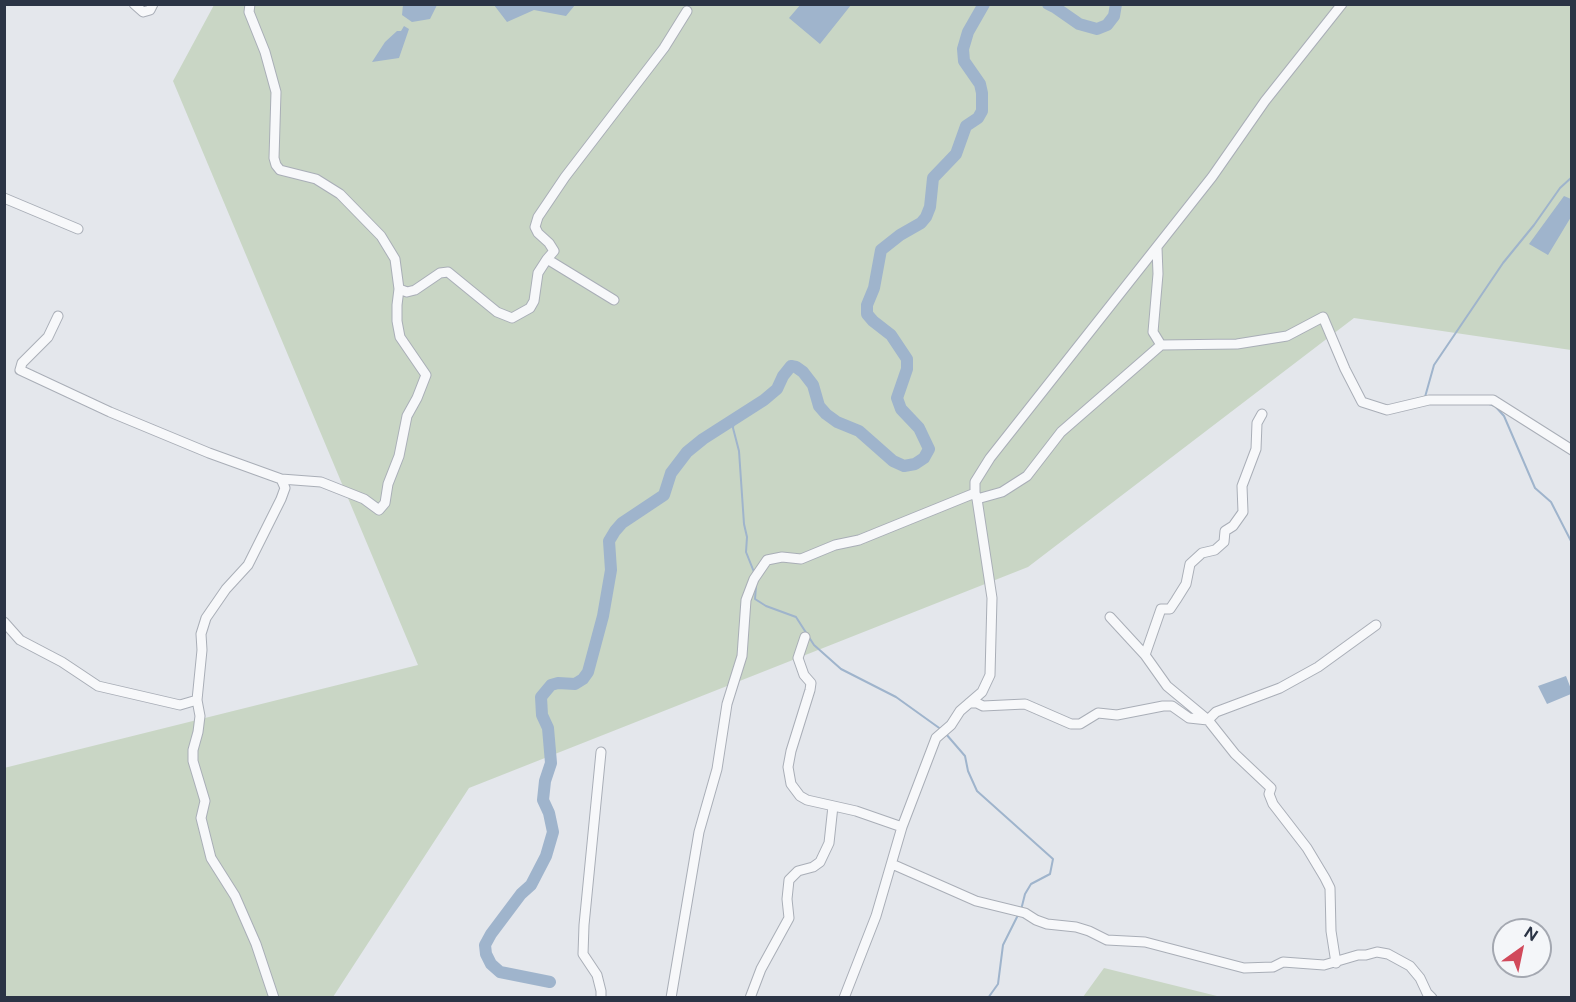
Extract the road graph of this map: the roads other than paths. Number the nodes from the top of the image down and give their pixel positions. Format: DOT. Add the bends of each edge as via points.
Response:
graph roads {
  1 [pos="134,4"];
  2 [pos="153,4"];
  3 [pos="250,4"];
  4 [pos="1342,4"];
  5 [pos="687,11"];
  6 [pos="4,198"];
  7 [pos="78,229"];
  8 [pos="1157,248"];
  9 [pos="547,259"];
  10 [pos="399,289"];
  11 [pos="614,300"];
  12 [pos="58,316"];
  13 [pos="1161,345"];
  14 [pos="1262,414"];
  15 [pos="1572,450"];
  16 [pos="281,479"];
  17 [pos="976,496"];
  18 [pos="1110,617"];
  19 [pos="4,622"];
  20 [pos="1376,625"];
  21 [pos="805,637"];
  22 [pos="1145,655"];
  23 [pos="197,700"];
  24 [pos="969,703"];
  25 [pos="1208,720"];
  26 [pos="601,752"];
  27 [pos="833,806"];
  28 [pos="902,827"];
  29 [pos="892,864"];
  30 [pos="1336,963"];
  31 [pos="274,998"];
  32 [pos="601,998"];
  33 [pos="671,998"];
  34 [pos="750,998"];
  35 [pos="844,998"];
  36 [pos="1432,998"];
  1 -- 2 [label="street" via="143,12"];
  3 -- 10 [label="street" via="249,12 276,92 276,165 280,171 316,179 340,194 381,236 395,259"];
  4 -- 8 [label="street"];
  5 -- 9 [label="street" via="664,48 538,217 535,227 554,251"];
  6 -- 7 [label="street"];
  8 -- 13 [label="street" via="1153,332"];
  8 -- 17 [label="street" via="990,458 975,482"];
  9 -- 10 [label="street" via="538,273 530,308 512,318 496,312 448,272 415,290"];
  9 -- 11 [label="street"];
  10 -- 16 [label="street" via="400,337 426,375 407,416 382,508 378,510 364,499 321,483"];
  12 -- 16 [label="street" via="48,337 22,363 20,370 110,412"];
  13 -- 15 [label="street" via="1237,344 1287,336 1323,317 1362,402 1387,410 1429,400 1493,400"];
  13 -- 17 [label="street" via="1061,432 1026,476 1002,492"];
  14 -- 22 [label="street" via="1257,423 1256,449 1242,486 1243,512 1225,531 1224,542 1190,564 1186,584 1176,600 1170,609 1161,609"];
  16 -- 23 [label="street" via="285,488 281,499 248,565 207,618 201,634"];
  17 -- 24 [label="street" via="992,598 990,675 982,692"];
  17 -- 33 [label="street" via="801,559 767,560 754,579 746,600 742,656 727,704 717,769 699,832"];
  18 -- 22 [label="street"];
  19 -- 23 [label="street" via="20,640 98,686 180,705"];
  20 -- 25 [label="street" via="1318,667 1280,688 1216,712"];
  21 -- 27 [label="street" via="798,658 811,683 790,751 788,777 800,796"];
  22 -- 25 [label="street" via="1167,686"];
  23 -- 31 [label="street" via="200,716 193,760 205,801 201,818 211,858 236,896"];
  24 -- 25 [label="street" via="1025,704 1071,724 1080,724 1098,713 1118,715 1163,706 1172,706 1189,718"];
  24 -- 28 [label="street" via="936,738"];
  25 -- 30 [label="street" via="1235,754 1271,788 1273,804 1325,878 1330,888"];
  26 -- 32 [label="street" via="583,954 597,975"];
  27 -- 28 [label="street"];
  27 -- 34 [label="street" via="829,843 820,862 798,871 789,880 789,918"];
  28 -- 29 [label="street"];
  29 -- 30 [label="street" via="976,902 1025,913 1047,924 1089,931 1107,940 1145,942 1244,968 1273,967 1283,962 1314,966"];
  29 -- 35 [label="street"];
  30 -- 36 [label="street" via="1358,955 1388,954 1410,966"];
}
